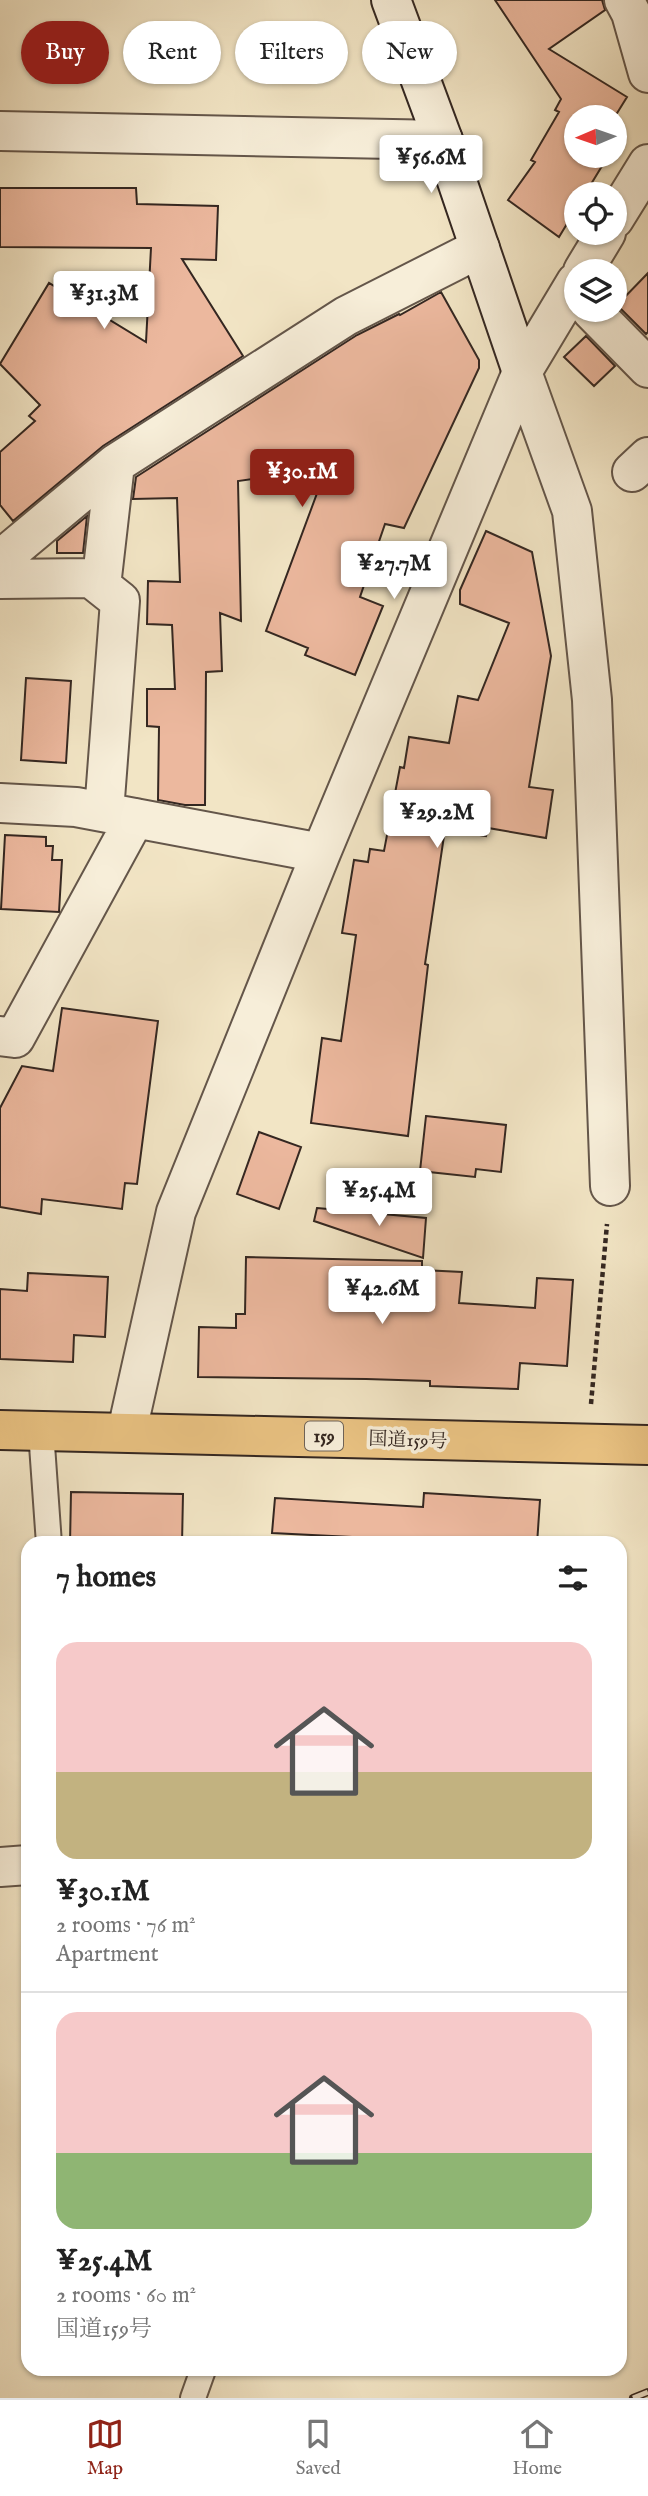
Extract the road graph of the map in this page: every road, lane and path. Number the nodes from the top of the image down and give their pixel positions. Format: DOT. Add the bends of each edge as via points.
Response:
graph roads {
  1 [pos="391,0"];
  2 [pos="624,0"];
  3 [pos="648,73"];
  4 [pos="0,131"];
  5 [pos="443,140"];
  6 [pos="648,163"];
  7 [pos="627,198"];
  8 [pos="480,248"];
  9 [pos="564,312"];
  10 [pos="607,322"];
  11 [pos="648,368"];
  12 [pos="522,372"];
  13 [pos="115,464"];
  14 [pos="0,560"];
  15 [pos="0,579"];
  16 [pos="102,586"];
  17 [pos="0,803"];
  18 [pos="120,815"];
  19 [pos="321,853"];
  20 [pos="0,1036"];
  21 [pos="610,1186"];
  22 [pos="0,1430"];
  23 [pos="41,1431"];
  24 [pos="127,1431"];
  25 [pos="588,1443"];
  26 [pos="648,1446"];
  27 [pos="48,1536"];
  28 [pos="21,1866"];
  29 [pos="0,1867"];
  30 [pos="200,2376"];
  31 [pos="193,2398"];
  1 -- 5 [label="street"];
  2 -- 3 [label="street"];
  4 -- 5 [label="street"];
  5 -- 8 [label="street"];
  6 -- 7 [label="street"];
  8 -- 12 [label="street"];
  8 -- 13 [label="street" via="346,316"];
  9 -- 12 [label="street"];
  10 -- 11 [label="street"];
  12 -- 19 [label="street"];
  12 -- 21 [label="street" via="572,511 592,701"];
  13 -- 14 [label="street"];
  13 -- 16 [label="street"];
  15 -- 16 [label="street" via="91,578"];
  16 -- 18 [label="street" via="120,601"];
  17 -- 18 [label="street" via="76,807"];
  18 -- 19 [label="street"];
  18 -- 20 [label="street" via="15,1038"];
  19 -- 24 [label="street" via="176,1212"];
  21 -- 25 [label="path"];
  22 -- 23 [label="highway, 国道159号 / 159"];
  23 -- 24 [label="highway, 国道159号 / 159"];
  23 -- 27 [label="lane"];
  24 -- 25 [label="highway, 国道159号 / 159"];
  25 -- 26 [label="highway, 国道159号 / 159"];
  28 -- 29 [label="street"];
  30 -- 31 [label="lane"];
}
